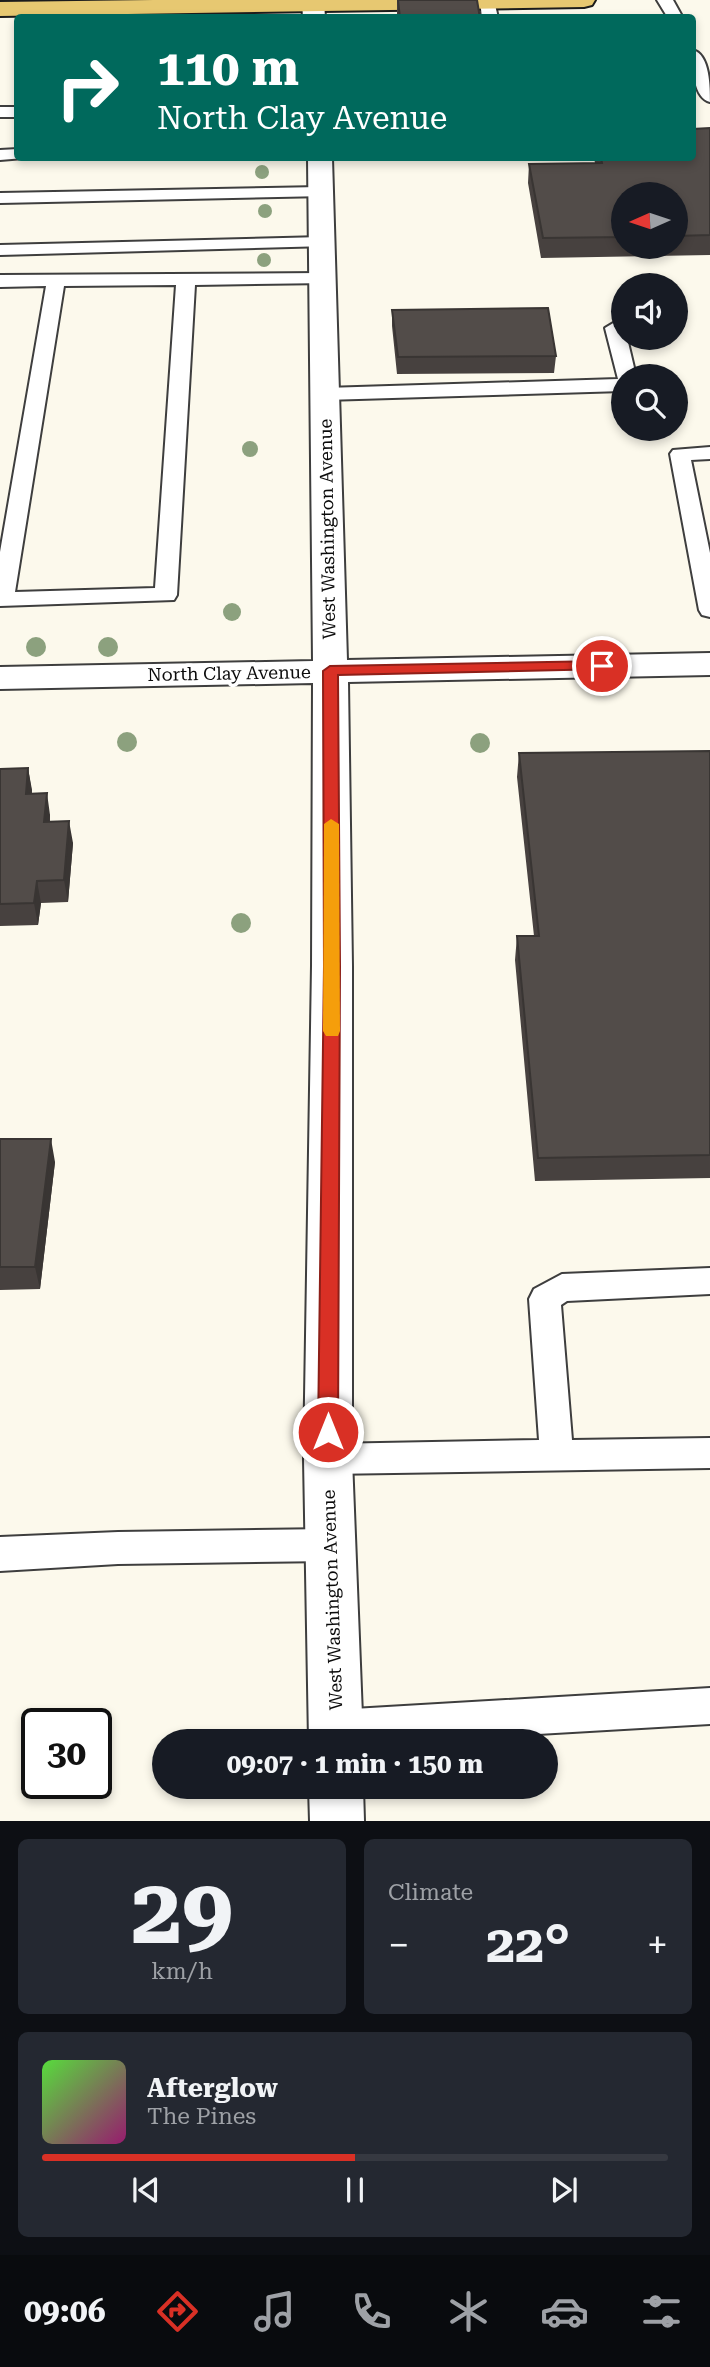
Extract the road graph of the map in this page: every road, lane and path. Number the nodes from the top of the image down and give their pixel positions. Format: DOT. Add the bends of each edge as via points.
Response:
graph roads {
  1 [pos="584,0"];
  2 [pos="49,4"];
  3 [pos="314,7"];
  4 [pos="0,9"];
  5 [pos="489,9"];
  6 [pos="696,62"];
  7 [pos="710,97"];
  8 [pos="320,175"];
  9 [pos="0,198"];
  10 [pos="0,250"];
  11 [pos="322,260"];
  12 [pos="186,280"];
  13 [pos="0,281"];
  14 [pos="56,281"];
  15 [pos="611,386"];
  16 [pos="324,394"];
  17 [pos="710,453"];
  18 [pos="1,599"];
  19 [pos="710,610"];
  20 [pos="710,664"];
  21 [pos="330,671"];
  22 [pos="0,678"];
  23 [pos="710,1282"];
  24 [pos="710,1453"];
  25 [pos="557,1456"];
  26 [pos="328,1459"];
  27 [pos="330,1545"];
  28 [pos="0,1554"];
  29 [pos="710,1706"];
  30 [pos="336,1729"];
  31 [pos="413,1729"];
  32 [pos="336,1799"];
  33 [pos="337,1821"];
  1 -- 5 [label="main road"];
  2 -- 3 [label="main road"];
  2 -- 4 [label="main road"];
  3 -- 5 [label="main road"];
  6 -- 7 [label="lane"];
  8 -- 9 [label="lane"];
  8 -- 11 [label="street, West Washington Avenue"];
  10 -- 11 [label="lane"];
  11 -- 12 [label="lane"];
  11 -- 16 [label="street, West Washington Avenue"];
  12 -- 14 [label="lane"];
  12 -- 18 [label="lane" via="166,595"];
  13 -- 14 [label="lane"];
  14 -- 18 [label="lane"];
  15 -- 16 [label="lane"];
  16 -- 21 [label="street, West Washington Avenue"];
  17 -- 19 [label="lane" via="680,454"];
  20 -- 21 [label="street, North Clay Avenue"];
  21 -- 22 [label="street, North Clay Avenue"];
  21 -- 26 [label="street, West Washington Avenue"];
  23 -- 25 [label="lane" via="562,1288 545,1299"];
  24 -- 25 [label="lane"];
  25 -- 26 [label="lane"];
  26 -- 27 [label="street, West Washington Avenue"];
  27 -- 28 [label="lane"];
  27 -- 30 [label="street, West Washington Avenue"];
  29 -- 31 [label="lane"];
  32 -- 33 [label="street"];
}
